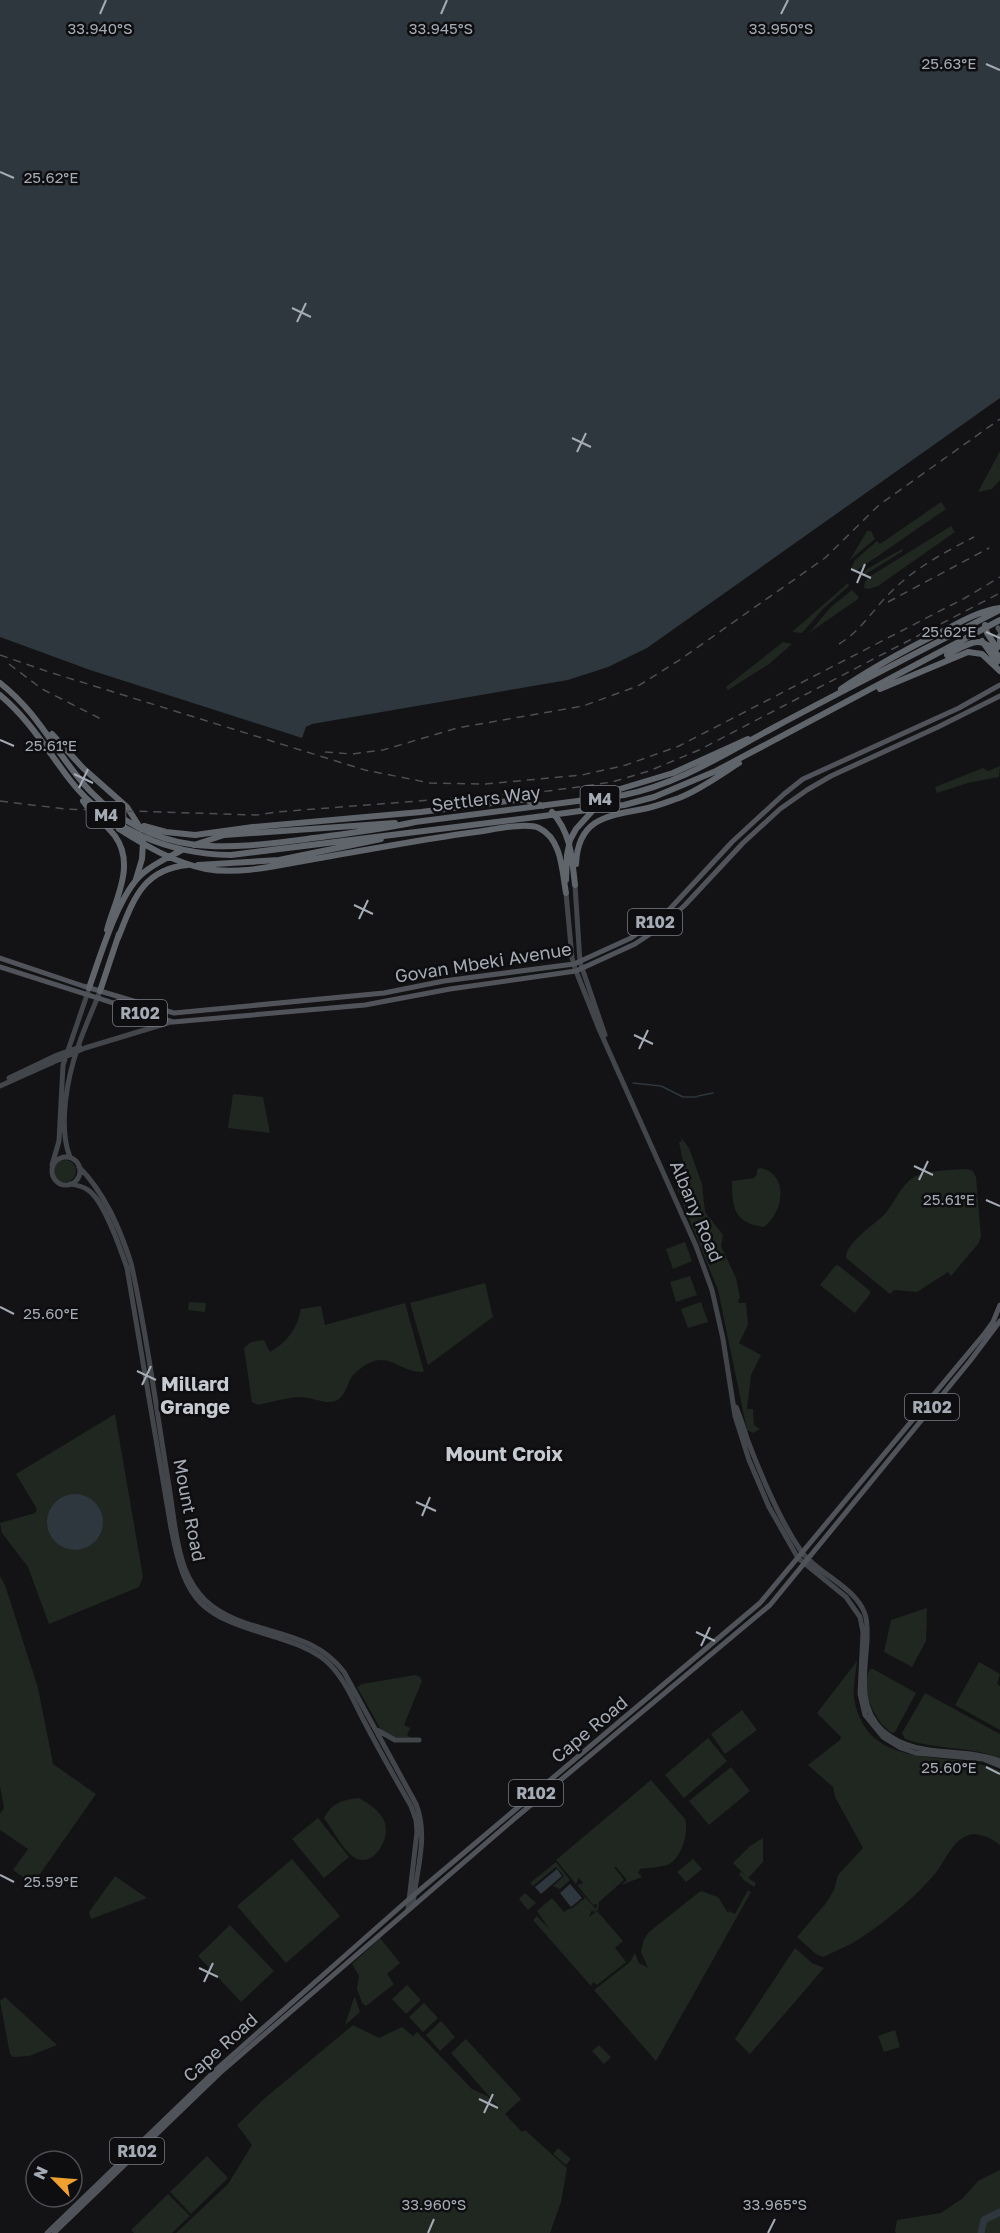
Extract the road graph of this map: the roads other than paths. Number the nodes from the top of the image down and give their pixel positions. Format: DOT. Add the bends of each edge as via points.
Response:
graph roads {
  1 [pos="999,606"];
  2 [pos="971,616"];
  3 [pos="1000,620"];
  4 [pos="999,630"];
  5 [pos="1000,636"];
  6 [pos="1000,645"];
  7 [pos="1000,653"];
  8 [pos="1000,658"];
  9 [pos="1000,666"];
  10 [pos="1000,671"];
  11 [pos="911,675"];
  12 [pos="0,683"];
  13 [pos="1000,686"];
  14 [pos="0,694"];
  15 [pos="1000,696"];
  16 [pos="815,706"];
  17 [pos="834,710"];
  18 [pos="39,721"];
  19 [pos="771,729"];
  20 [pos="783,736"];
  21 [pos="72,782"];
  22 [pos="83,801"];
  23 [pos="414,822"];
  24 [pos="417,831"];
  25 [pos="150,834"];
  26 [pos="565,875"];
  27 [pos="575,885"];
  28 [pos="566,893"];
  29 [pos="112,921"];
  30 [pos="118,938"];
  31 [pos="0,958"];
  32 [pos="577,963"];
  33 [pos="0,967"];
  34 [pos="579,970"];
  35 [pos="89,988"];
  36 [pos="100,991"];
  37 [pos="86,996"];
  38 [pos="97,999"];
  39 [pos="171,1022"];
  40 [pos="79,1049"];
  41 [pos="66,1055"];
  42 [pos="50,1064"];
  43 [pos="61,1082"];
  44 [pos="0,1084"];
  45 [pos="70,1157"];
  46 [pos="52,1165"];
  47 [pos="80,1167"];
  48 [pos="70,1184"];
  49 [pos="131,1275"];
  50 [pos="1000,1305"];
  51 [pos="1000,1321"];
  52 [pos="734,1402"];
  53 [pos="158,1434"];
  54 [pos="802,1553"];
  55 [pos="798,1558"];
  56 [pos="807,1561"];
  57 [pos="373,1727"];
  58 [pos="419,1740"];
  59 [pos="894,1743"];
  60 [pos="1000,1761"];
  61 [pos="1000,1766"];
  62 [pos="414,1895"];
  63 [pos="408,1900"];
  64 [pos="411,1907"];
  65 [pos="47,2233"];
  66 [pos="54,2233"];
  1 -- 2 [label="highway"];
  1 -- 7 [label="highway" via="988,614 986,626"];
  1 -- 9 [label="highway" via="984,614 980,632 986,649"];
  1 -- 16 [label="highway, Settlers Way / M4"];
  2 -- 4 [label="highway" via="988,618"];
  2 -- 16 [label="highway" via="884,662"];
  3 -- 17 [label="highway, Settlers Way / M4"];
  5 -- 6 [label="highway"];
  8 -- 11 [label="highway" via="988,644 977,642"];
  10 -- 11 [label="highway" via="985,656 970,652"];
  11 -- 17 [label="highway"];
  12 -- 18 [label="highway, M4"];
  13 -- 32 [label="main road, Govan Mbeki Avenue / R102" via="803,779 732,842 667,912 631,938"];
  14 -- 21 [label="highway, Settlers Way / M4" via="33,727"];
  15 -- 34 [label="main road, Govan Mbeki Avenue / R102" via="807,790 743,843 662,926 635,944"];
  16 -- 19 [label="highway, Settlers Way / M4"];
  17 -- 20 [label="highway, Settlers Way / M4"];
  18 -- 25 [label="highway, M4" via="86,786 106,805"];
  18 -- 30 [label="highway" via="77,763 127,807 141,828 142,859"];
  19 -- 23 [label="highway, Settlers Way / M4" via="716,761 650,790"];
  19 -- 26 [label="highway" via="673,773 605,797 570,840"];
  20 -- 24 [label="highway, Settlers Way / M4" via="688,784 638,802"];
  20 -- 27 [label="highway" via="693,792 646,808 605,816 588,828 577,851"];
  21 -- 22 [label="highway"];
  21 -- 25 [label="highway, Settlers Way / M4" via="101,812 127,829"];
  22 -- 26 [label="highway" via="135,839 184,863 204,868 226,871 274,866 526,826 547,832 555,842"];
  22 -- 29 [label="highway" via="114,835 125,858"];
  23 -- 25 [label="highway, Settlers Way / M4" via="227,848 186,845"];
  23 -- 29 [label="highway" via="211,838 149,868 129,889"];
  24 -- 25 [label="highway, Settlers Way / M4" via="231,855 192,852"];
  24 -- 30 [label="highway" via="279,860 177,867 153,876 138,892"];
  25 -- 27 [label="highway" via="195,835 521,800 545,807 561,824 570,842"];
  26 -- 28 [label="highway"];
  27 -- 32 [label="main road, Albany Road"];
  28 -- 32 [label="main road, Albany Road"];
  29 -- 35 [label="highway"];
  30 -- 36 [label="highway"];
  31 -- 35 [label="main road, Govan Mbeki Avenue / R102"];
  32 -- 34 [label="main road, Albany Road"];
  32 -- 36 [label="main road, Govan Mbeki Avenue / R102" via="378,994 174,1013"];
  33 -- 37 [label="main road, Govan Mbeki Avenue / R102"];
  34 -- 39 [label="main road, Govan Mbeki Avenue / R102" via="365,1005"];
  34 -- 52 [label="main road, Albany Road" via="706,1270 717,1305"];
  35 -- 36 [label="main road, Govan Mbeki Avenue / R102"];
  35 -- 37 [label="main road"];
  36 -- 38 [label="main road"];
  37 -- 38 [label="main road, Govan Mbeki Avenue / R102"];
  37 -- 41 [label="main road"];
  38 -- 39 [label="main road, Govan Mbeki Avenue / R102"];
  38 -- 40 [label="main road"];
  39 -- 40 [label="main road"];
  40 -- 41 [label="main road"];
  40 -- 45 [label="main road" via="68,1090 64,1136"];
  41 -- 42 [label="main road"];
  41 -- 43 [label="main road"];
  41 -- 44 [label="main road"];
  42 -- 43 [label="main road" via="58,1068"];
  42 -- 44 [label="main road"];
  43 -- 46 [label="main road" via="59,1141"];
  45 -- 46 [label="main road" via="61,1157"];
  45 -- 47 [label="main road"];
  46 -- 48 [label="main road" via="55,1181"];
  47 -- 48 [label="main road" via="79,1176"];
  47 -- 49 [label="main road, Mount Road" via="101,1194 125,1246"];
  48 -- 49 [label="main road, Mount Road" via="86,1188 97,1198"];
  49 -- 53 [label="main road, Mount Road"];
  50 -- 54 [label="main road, Cape Road / R102" via="985,1333"];
  51 -- 56 [label="main road, Cape Road / R102"];
  52 -- 54 [label="main road, Albany Road" via="761,1472"];
  52 -- 55 [label="main road, Albany Road" via="746,1454 769,1507"];
  53 -- 57 [label="main road, Mount Road" via="183,1563 195,1588 226,1615 300,1639 328,1654 344,1672"];
  53 -- 63 [label="main road, Mount Road" via="177,1558 191,1591 215,1616 315,1653 332,1666 344,1683 416,1820"];
  54 -- 55 [label="main road, Cape Road / R102"];
  54 -- 56 [label="main road, Albany Road"];
  55 -- 56 [label="main road, Albany Road"];
  55 -- 62 [label="main road, Cape Road / R102" via="760,1604"];
  56 -- 59 [label="main road" via="857,1611 862,1625 862,1708 875,1729"];
  56 -- 64 [label="main road, Cape Road / R102" via="766,1609"];
  57 -- 58 [label="main road" via="395,1740"];
  57 -- 62 [label="main road, Mount Road" via="421,1818"];
  59 -- 60 [label="main road"];
  59 -- 61 [label="main road" via="916,1753 983,1760"];
  62 -- 63 [label="main road, Cape Road / R102"];
  62 -- 64 [label="main road, Mount Road"];
  63 -- 64 [label="main road, Mount Road"];
  63 -- 65 [label="main road, Cape Road / R102" via="219,2067"];
  64 -- 66 [label="main road, Cape Road / R102" via="222,2071"];
}
